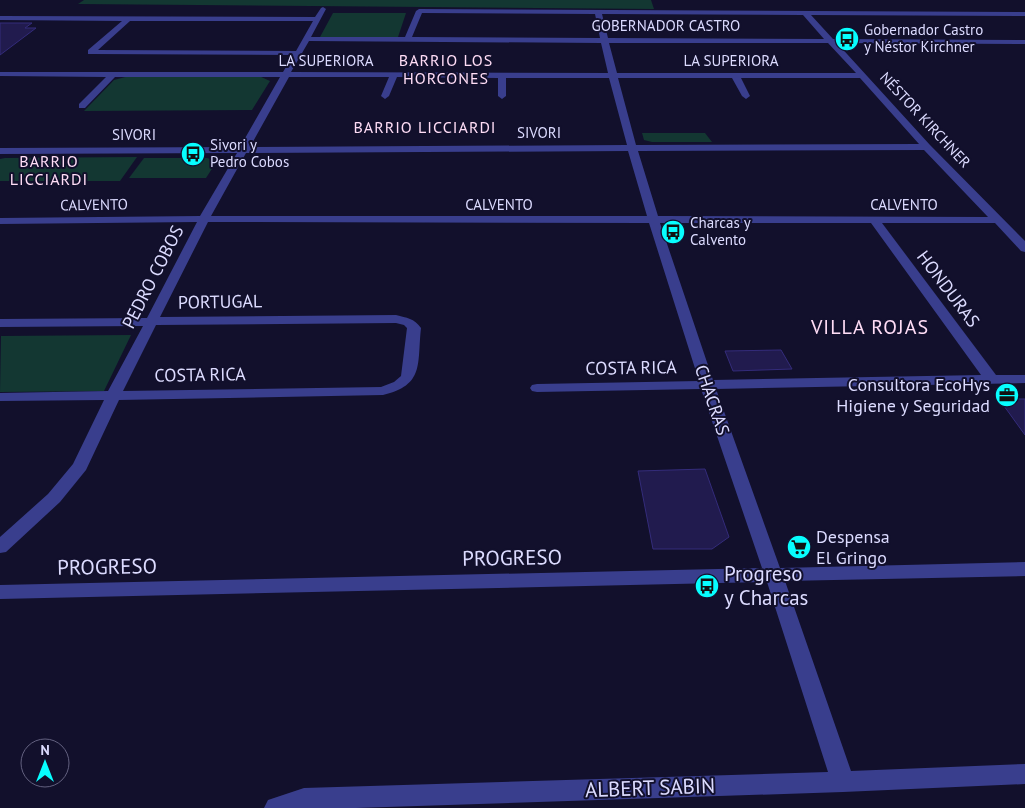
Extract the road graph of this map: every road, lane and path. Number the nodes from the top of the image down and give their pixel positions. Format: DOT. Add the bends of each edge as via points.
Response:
graph roads {
  1 [pos="134,8"];
  2 [pos="323,9"];
  3 [pos="598,12"];
  4 [pos="804,12"];
  5 [pos="1025,14"];
  6 [pos="0,18"];
  7 [pos="125,19"];
  8 [pos="317,20"];
  9 [pos="307,38"];
  10 [pos="408,39"];
  11 [pos="604,40"];
  12 [pos="830,41"];
  13 [pos="1025,42"];
  14 [pos="298,54"];
  15 [pos="4,74"];
  16 [pos="113,74"];
  17 [pos="286,74"];
  18 [pos="394,75"];
  19 [pos="502,75"];
  20 [pos="612,75"];
  21 [pos="736,75"];
  22 [pos="862,76"];
  23 [pos="0,81"];
  24 [pos="386,96"];
  25 [pos="502,96"];
  26 [pos="746,96"];
  27 [pos="82,106"];
  28 [pos="927,147"];
  29 [pos="632,148"];
  30 [pos="243,149"];
  31 [pos="0,151"];
  32 [pos="204,219"];
  33 [pos="654,220"];
  34 [pos="874,220"];
  35 [pos="998,220"];
  36 [pos="0,221"];
  37 [pos="1025,248"];
  38 [pos="152,321"];
  39 [pos="0,323"];
  40 [pos="1025,379"];
  41 [pos="992,380"];
  42 [pos="399,385"];
  43 [pos="707,386"];
  44 [pos="537,388"];
  45 [pos="113,396"];
  46 [pos="0,397"];
  47 [pos="0,547"];
  48 [pos="1025,569"];
  49 [pos="774,574"];
  50 [pos="0,592"];
  51 [pos="1025,774"];
  52 [pos="843,782"];
  53 [pos="276,808"];
  1 -- 7 [label="street"];
  2 -- 8 [label="street, PEDRO COBOS"];
  3 -- 4 [label="street"];
  3 -- 10 [label="street" via="419,11"];
  3 -- 11 [label="street, CHACRAS"];
  4 -- 5 [label="street"];
  4 -- 12 [label="street, NÉSTOR KIRCHNER"];
  6 -- 7 [label="street"];
  7 -- 8 [label="street"];
  7 -- 14 [label="street" via="91,52"];
  8 -- 9 [label="street, PEDRO COBOS"];
  9 -- 10 [label="street, GOBERNADOR CASTRO"];
  9 -- 14 [label="street, PEDRO COBOS"];
  10 -- 11 [label="street, GOBERNADOR CASTRO"];
  11 -- 12 [label="street, GOBERNADOR CASTRO"];
  11 -- 20 [label="street, CHACRAS"];
  12 -- 13 [label="street, GOBERNADOR CASTRO"];
  12 -- 22 [label="street, NÉSTOR KIRCHNER"];
  14 -- 17 [label="street, PEDRO COBOS"];
  15 -- 16 [label="street, LA SUPERIORA"];
  15 -- 23 [label="street"];
  16 -- 17 [label="street, LA SUPERIORA"];
  16 -- 27 [label="street"];
  17 -- 18 [label="street, LA SUPERIORA"];
  17 -- 30 [label="street, PEDRO COBOS"];
  18 -- 19 [label="street, LA SUPERIORA"];
  18 -- 24 [label="street"];
  19 -- 20 [label="street, LA SUPERIORA"];
  19 -- 25 [label="street"];
  20 -- 21 [label="street, LA SUPERIORA"];
  20 -- 29 [label="street, CHACRAS"];
  21 -- 22 [label="street, LA SUPERIORA"];
  21 -- 26 [label="street"];
  22 -- 28 [label="street, NÉSTOR KIRCHNER"];
  28 -- 29 [label="street, SIVORI"];
  28 -- 35 [label="street, NÉSTOR KIRCHNER"];
  29 -- 30 [label="street, SIVORI"];
  29 -- 33 [label="street, CHACRAS"];
  30 -- 31 [label="street, SIVORI"];
  30 -- 32 [label="street, PEDRO COBOS"];
  32 -- 33 [label="street, CALVENTO"];
  32 -- 36 [label="street, CALVENTO"];
  32 -- 38 [label="street, PEDRO COBOS"];
  33 -- 34 [label="street, CALVENTO"];
  33 -- 43 [label="street, CHACRAS"];
  34 -- 35 [label="street, CALVENTO"];
  34 -- 41 [label="street, HONDURAS"];
  35 -- 37 [label="street, NÉSTOR KIRCHNER"];
  38 -- 39 [label="street, PORTUGAL"];
  38 -- 42 [label="street, PORTUGAL" via="396,319 409,322 414,328 408,377"];
  38 -- 45 [label="street, PEDRO COBOS"];
  40 -- 41 [label="street, COSTA RICA"];
  41 -- 43 [label="street, COSTA RICA"];
  42 -- 45 [label="street, COSTA RICA" via="383,391"];
  43 -- 44 [label="street, COSTA RICA"];
  43 -- 49 [label="street, CHACRAS"];
  45 -- 46 [label="street, COSTA RICA"];
  45 -- 47 [label="street, PEDRO COBOS" via="80,466 54,498"];
  48 -- 49 [label="street, PROGRESO"];
  49 -- 50 [label="street, PROGRESO"];
  49 -- 52 [label="street, CHACRAS"];
  51 -- 52 [label="street, ALBERT SABIN"];
  52 -- 53 [label="street, ALBERT SABIN" via="304,799"];
}
